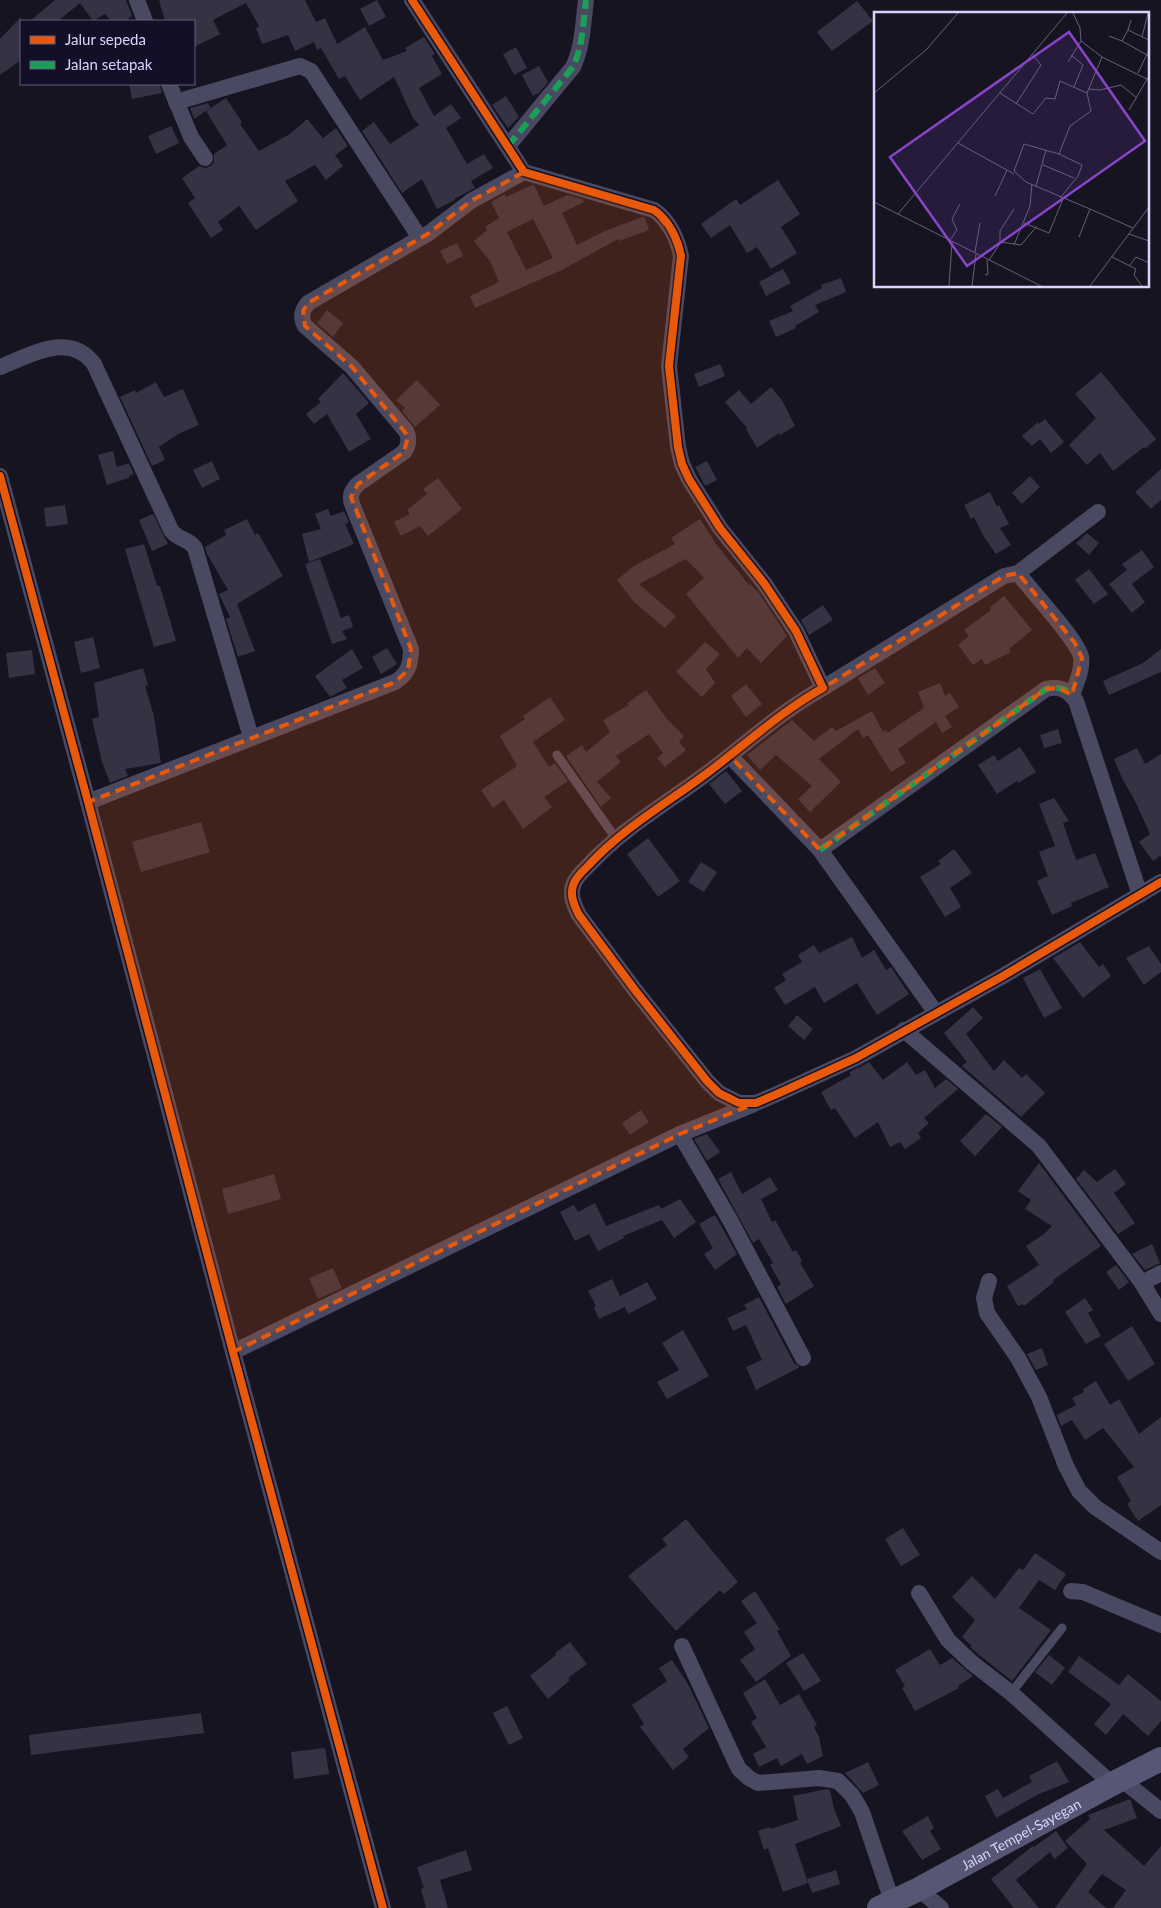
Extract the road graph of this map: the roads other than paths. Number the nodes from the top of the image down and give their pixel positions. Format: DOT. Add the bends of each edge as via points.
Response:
graph roads {
  1 [pos="137,0"];
  2 [pos="412,0"];
  3 [pos="586,0"];
  4 [pos="145,20"];
  5 [pos="169,85"];
  6 [pos="176,102"];
  7 [pos="508,146"];
  8 [pos="205,158"];
  9 [pos="524,172"];
  10 [pos="420,238"];
  11 [pos="0,367"];
  12 [pos="0,476"];
  13 [pos="1098,512"];
  14 [pos="1018,573"];
  15 [pos="823,688"];
  16 [pos="1072,695"];
  17 [pos="251,738"];
  18 [pos="557,755"];
  19 [pos="730,756"];
  20 [pos="88,802"];
  21 [pos="617,840"];
  22 [pos="820,850"];
  23 [pos="1161,882"];
  24 [pos="1140,895"];
  25 [pos="936,1013"];
  26 [pos="904,1030"];
  27 [pos="756,1103"];
  28 [pos="680,1134"];
  29 [pos="1161,1273"];
  30 [pos="988,1281"];
  31 [pos="1142,1283"];
  32 [pos="1161,1314"];
  33 [pos="233,1352"];
  34 [pos="803,1358"];
  35 [pos="1161,1552"];
  36 [pos="1070,1591"];
  37 [pos="919,1593"];
  38 [pos="1161,1625"];
  39 [pos="1062,1628"];
  40 [pos="682,1646"];
  41 [pos="1011,1693"];
  42 [pos="1161,1759"];
  43 [pos="1116,1781"];
  44 [pos="1161,1811"];
  45 [pos="919,1889"];
  46 [pos="886,1905"];
  47 [pos="383,1908"];
  48 [pos="941,1908"];
  1 -- 4 [label="street"];
  2 -- 7 [label="street"];
  3 -- 7 [label="street" via="581,41 573,67"];
  5 -- 6 [label="street"];
  6 -- 8 [label="street" via="191,137"];
  6 -- 10 [label="street" via="300,66 306,68"];
  7 -- 9 [label="street"];
  9 -- 10 [label="street" via="471,201"];
  9 -- 15 [label="street" via="654,210 664,218 681,256 669,366 682,464 698,496 796,631"];
  10 -- 17 [label="street" via="308,303 302,316 305,326 352,367 408,436 404,452 358,484 351,493 351,500 411,649 411,664 395,682"];
  11 -- 17 [label="street" via="53,347 66,346 89,357 94,364 171,530 195,548"];
  12 -- 20 [label="street"];
  13 -- 14 [label="street"];
  14 -- 15 [label="street" via="1004,576"];
  14 -- 16 [label="street" via="1075,643 1082,658"];
  15 -- 19 [label="street" via="770,722"];
  16 -- 22 [label="street" via="1059,688 1046,688"];
  16 -- 24 [label="street" via="1082,716"];
  17 -- 20 [label="street"];
  18 -- 21 [label="lane"];
  19 -- 21 [label="street"];
  19 -- 22 [label="street"];
  20 -- 33 [label="street"];
  21 -- 27 [label="street" via="599,854 574,883 571,894 579,915 707,1081 728,1099"];
  22 -- 25 [label="street"];
  23 -- 24 [label="street"];
  24 -- 25 [label="street"];
  25 -- 26 [label="street"];
  26 -- 27 [label="street" via="856,1058"];
  26 -- 31 [label="street" via="1039,1146"];
  27 -- 28 [label="street"];
  28 -- 33 [label="street"];
  28 -- 34 [label="street"];
  29 -- 31 [label="street"];
  30 -- 35 [label="street" via="984,1298 987,1313 1018,1358 1039,1397 1079,1491 1095,1507"];
  31 -- 32 [label="street"];
  33 -- 47 [label="street"];
  36 -- 38 [label="street" via="1083,1592"];
  37 -- 41 [label="street" via="948,1640"];
  39 -- 41 [label="lane"];
  40 -- 46 [label="street" via="739,1769 749,1778 763,1783 818,1778 838,1781 852,1795 862,1812"];
  41 -- 43 [label="street"];
  42 -- 43 [label="main road, Jalan Tempel-Sayegan"];
  43 -- 44 [label="street"];
  43 -- 45 [label="main road, Jalan Tempel-Sayegan"];
  45 -- 46 [label="main road, Jalan Tempel-Sayegan"];
  45 -- 48 [label="street"];
}
